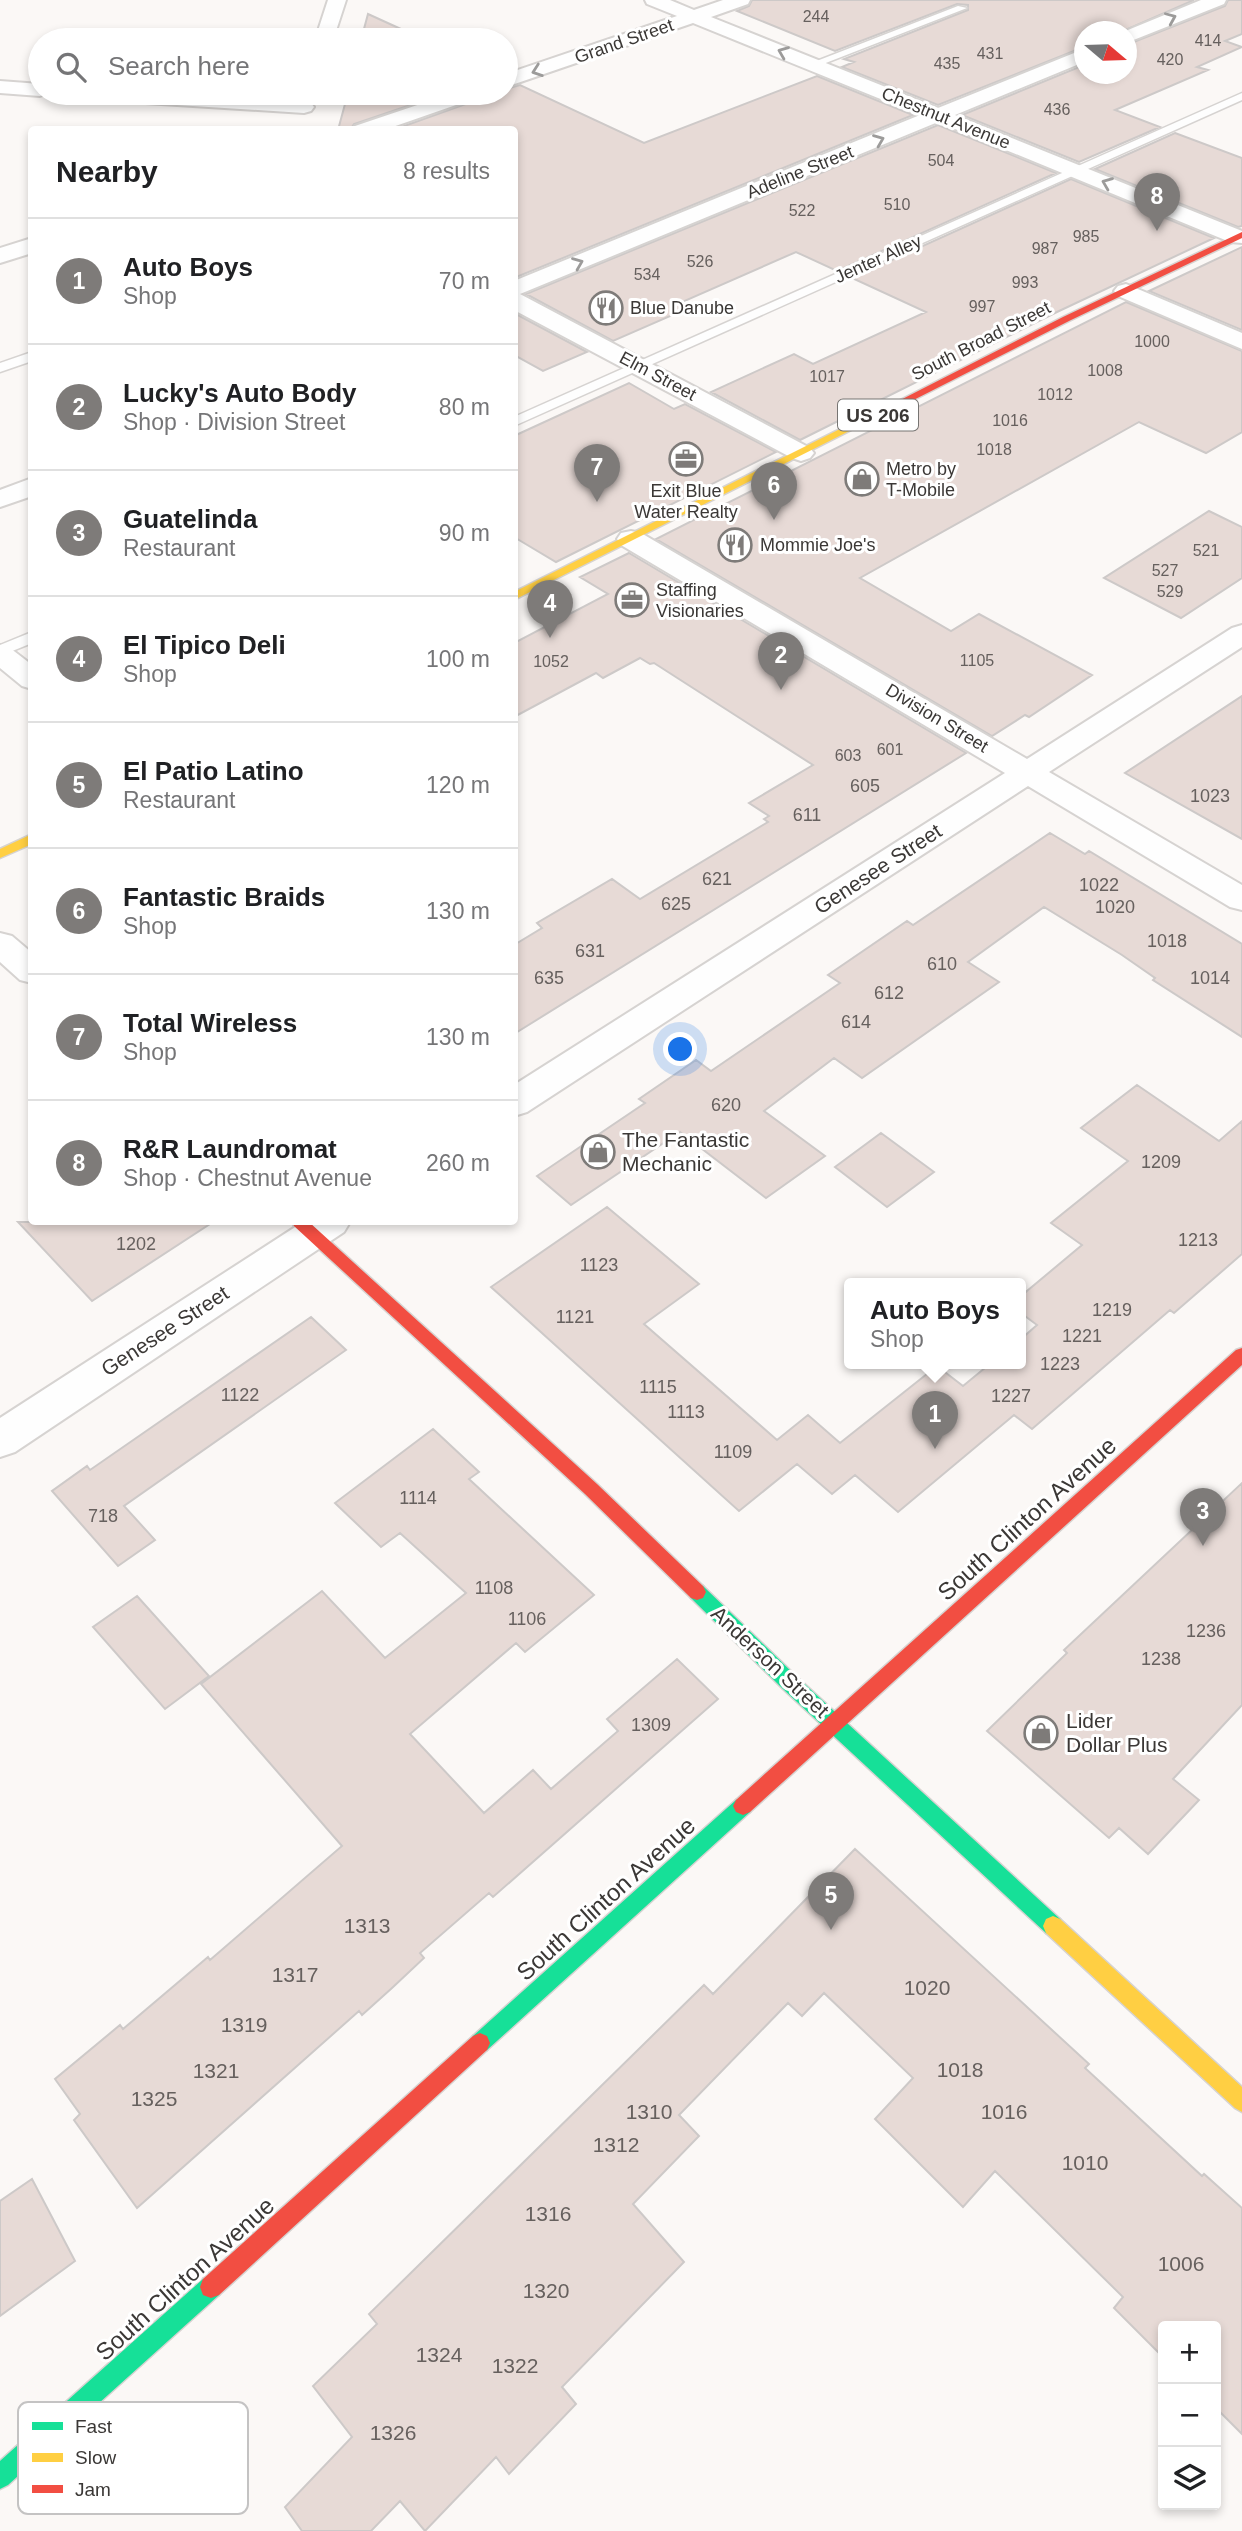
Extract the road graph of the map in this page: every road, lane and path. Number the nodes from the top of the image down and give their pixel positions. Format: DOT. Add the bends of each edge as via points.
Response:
graph roads {
  1 [pos="337,0"];
  2 [pos="654,0"];
  3 [pos="741,0"];
  4 [pos="1216,0"];
  5 [pos="962,8"];
  6 [pos="694,16"];
  7 [pos="328,28"];
  8 [pos="1137,32"];
  9 [pos="1074,59"];
  10 [pos="814,64"];
  11 [pos="518,77"];
  12 [pos="0,87"];
  13 [pos="28,89"];
  14 [pos="1242,96"];
  15 [pos="305,105"];
  16 [pos="436,105"];
  17 [pos="939,115"];
  18 [pos="300,126"];
  19 [pos="374,126"];
  20 [pos="1074,170"];
  21 [pos="1240,236"];
  22 [pos="28,247"];
  23 [pos="3,253"];
  24 [pos="518,287"];
  25 [pos="1126,291"];
  26 [pos="518,302"];
  27 [pos="1242,342"];
  28 [pos="28,358"];
  29 [pos="640,366"];
  30 [pos="0,368"];
  31 [pos="518,420"];
  32 [pos="801,453"];
  33 [pos="28,488"];
  34 [pos="0,499"];
  35 [pos="631,539"];
  36 [pos="518,595"];
  37 [pos="1242,634"];
  38 [pos="28,639"];
  39 [pos="0,652"];
  40 [pos="28,676"];
  41 [pos="1027,773"];
  42 [pos="28,840"];
  43 [pos="0,854"];
  44 [pos="1242,899"];
  45 [pos="0,944"];
  46 [pos="28,968"];
  47 [pos="518,1100"];
  48 [pos="314,1226"];
  49 [pos="1242,1355"];
  50 [pos="0,1440"];
  51 [pos="836,1724"];
  52 [pos="1242,2101"];
  53 [pos="83,2402"];
  54 [pos="18,2461"];
  55 [pos="0,2477"];
  1 -- 7 [label="street"];
  2 -- 6 [label="street, Chestnut Avenue"];
  3 -- 6 [label="street, Grand Street"];
  8 -- 4 [label="street, one-way"];
  5 -- 10 [label="lane"];
  10 -- 6 [label="street, Chestnut Avenue, one-way"];
  6 -- 11 [label="street, Grand Street, one-way"];
  9 -- 17 [label="street, Adeline Street"];
  10 -- 17 [label="street, Chestnut Avenue"];
  12 -- 13 [label="street"];
  14 -- 20 [label="lane, Jenter Alley"];
  15 -- 18 [label="street"];
  16 -- 19 [label="street"];
  17 -- 20 [label="street, Chestnut Avenue"];
  24 -- 17 [label="street, Adeline Street, one-way"];
  21 -- 20 [label="street, Chestnut Avenue, one-way"];
  20 -- 29 [label="lane, Jenter Alley"];
  21 -- 25 [label="street, South Broad Street / US 206"];
  22 -- 23 [label="street"];
  25 -- 27 [label="street"];
  25 -- 32 [label="street, South Broad Street / US 206"];
  26 -- 29 [label="street, Elm Street"];
  28 -- 30 [label="lane"];
  29 -- 31 [label="lane, Jenter Alley"];
  29 -- 32 [label="street, Elm Street"];
  32 -- 35 [label="street, South Broad Street / US 206"];
  33 -- 34 [label="street"];
  35 -- 36 [label="street, South Broad Street / US 206"];
  35 -- 41 [label="street, Division Street"];
  37 -- 41 [label="street, Genesee Street"];
  38 -- 39 [label="lane"];
  39 -- 40 [label="street"];
  41 -- 44 [label="street, Division Street"];
  41 -- 47 [label="street, Genesee Street"];
  42 -- 43 [label="street"];
  45 -- 46 [label="street"];
  48 -- 50 [label="street, Genesee Street"];
  48 -- 51 [label="street, Anderson Street"];
  49 -- 51 [label="street, South Clinton Avenue"];
  51 -- 52 [label="street, Anderson Street"];
  51 -- 53 [label="street, South Clinton Avenue"];
  54 -- 55 [label="street, South Clinton Avenue"];
}
